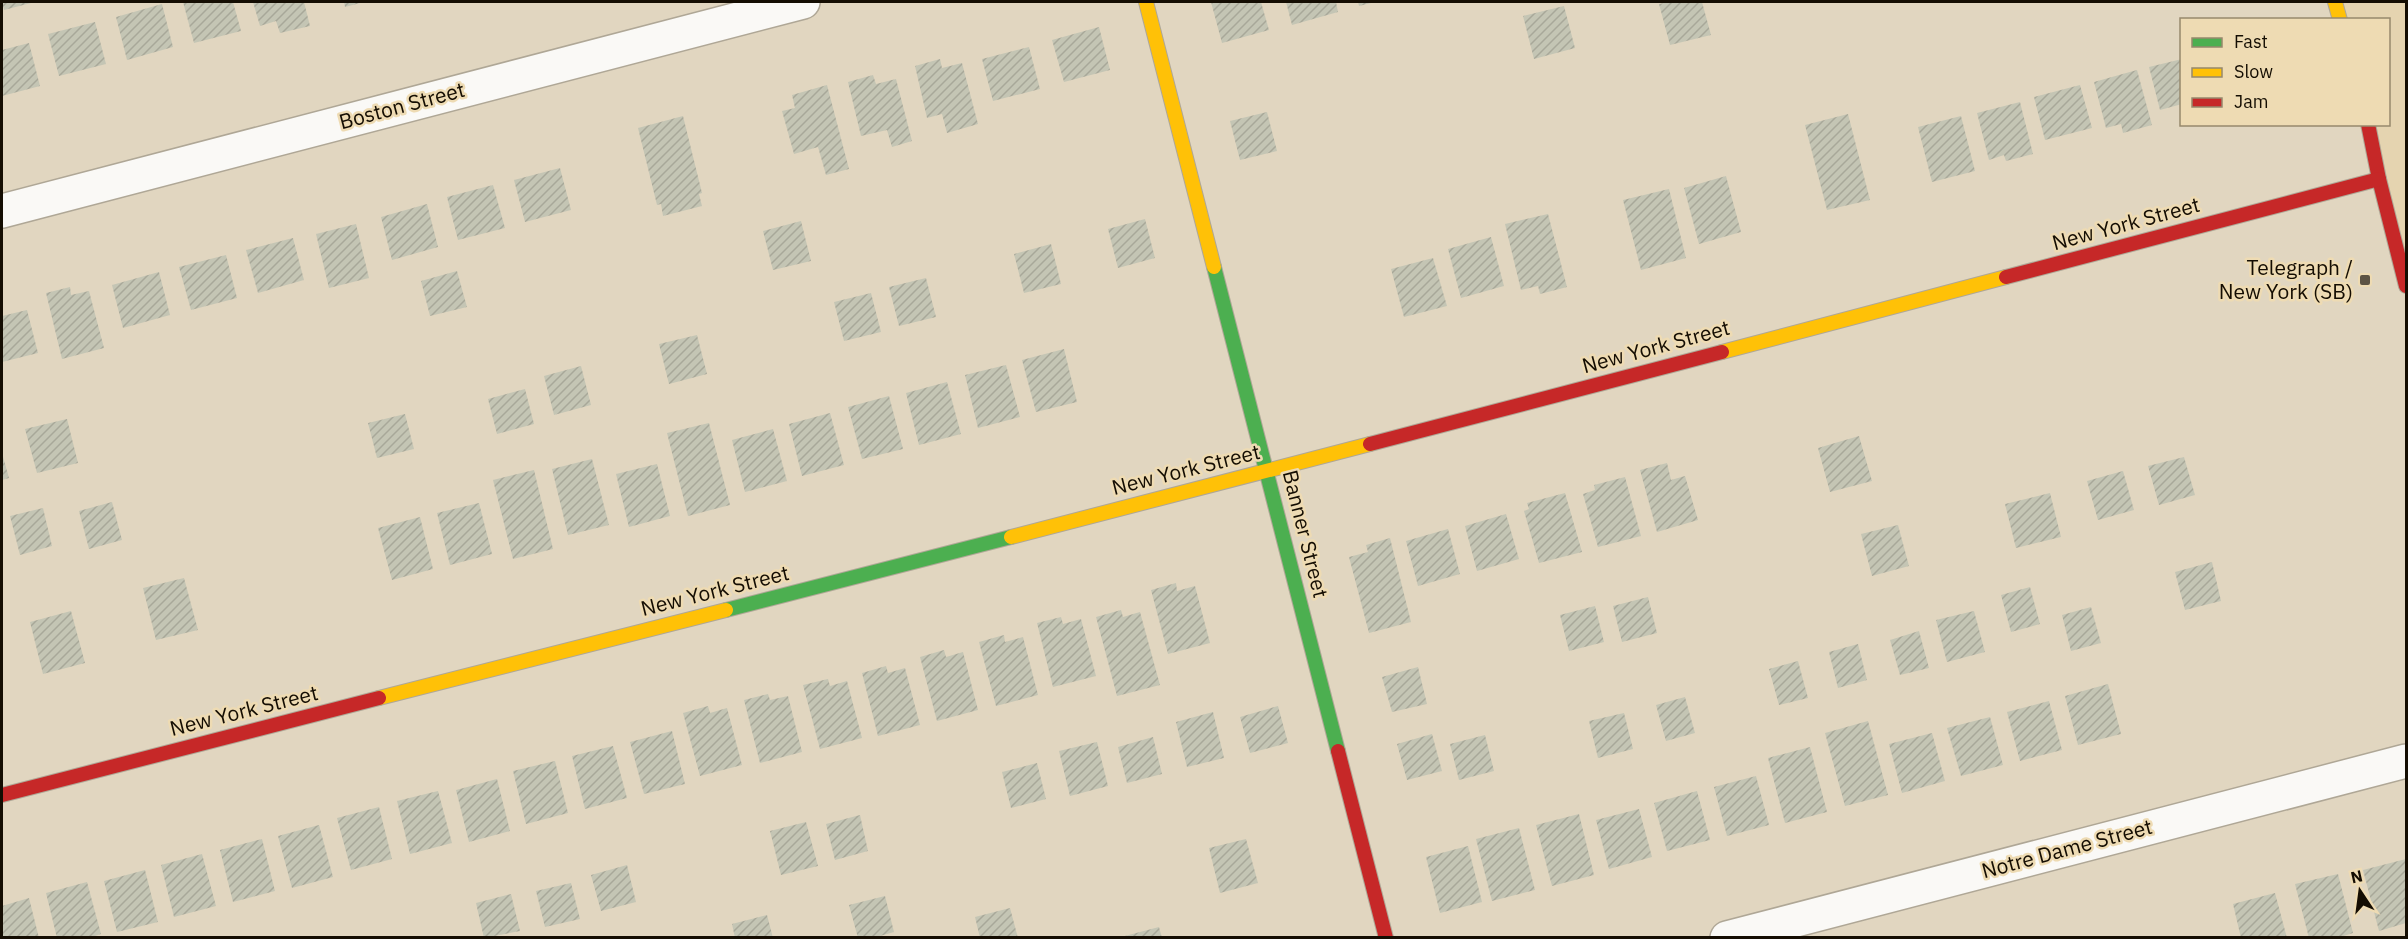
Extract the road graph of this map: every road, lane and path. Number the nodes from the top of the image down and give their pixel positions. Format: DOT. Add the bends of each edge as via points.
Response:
graph roads {
  1 [pos="803,2"];
  2 [pos="1146,2"];
  3 [pos="2335,2"];
  4 [pos="2339,18"];
  5 [pos="2368,126"];
  6 [pos="2379,179"];
  7 [pos="2,211"];
  8 [pos="2406,286"];
  9 [pos="1267,471"];
  10 [pos="2406,761"];
  11 [pos="2,795"];
  12 [pos="1386,938"];
  13 [pos="1727,938"];
  1 -- 7 [label="street, Boston Street"];
  2 -- 9 [label="street, Banner Street"];
  3 -- 4 [label="street"];
  5 -- 6 [label="street"];
  6 -- 8 [label="street"];
  6 -- 9 [label="street, New York Street"];
  9 -- 11 [label="street, New York Street"];
  9 -- 12 [label="street, Banner Street"];
  10 -- 13 [label="street, Notre Dame Street"];
}
